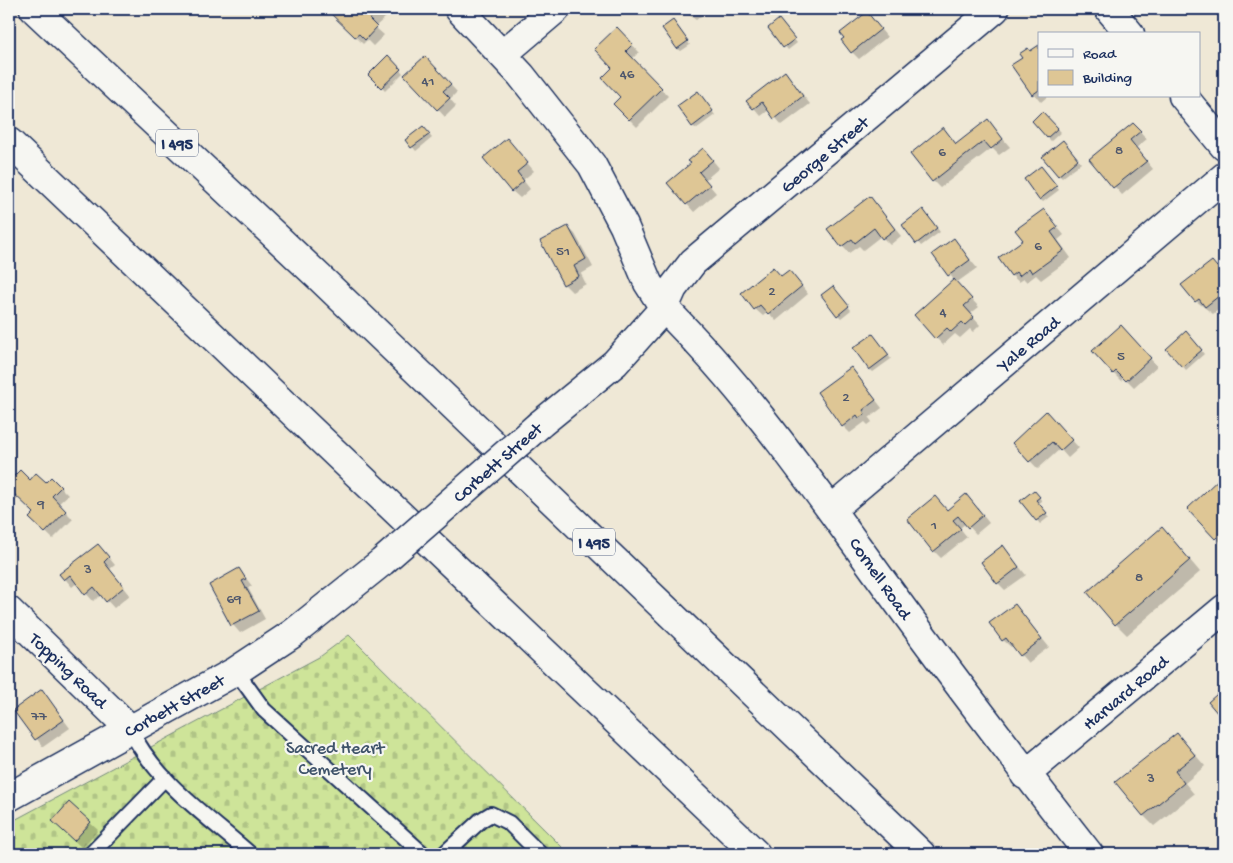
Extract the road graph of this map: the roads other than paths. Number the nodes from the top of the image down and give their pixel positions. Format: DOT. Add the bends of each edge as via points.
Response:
graph roads {
  1 [pos="34,9"];
  2 [pos="459,9"];
  3 [pos="556,9"];
  4 [pos="995,9"];
  5 [pos="1109,9"];
  6 [pos="1128,32"];
  7 [pos="503,54"];
  8 [pos="1186,98"];
  9 [pos="9,142"];
  10 [pos="1224,146"];
  11 [pos="1224,177"];
  12 [pos="664,308"];
  13 [pos="832,509"];
  14 [pos="1224,609"];
  15 [pos="9,611"];
  16 [pos="236,671"];
  17 [pos="130,729"];
  18 [pos="1025,775"];
  19 [pos="165,778"];
  20 [pos="9,797"];
  21 [pos="91,854"];
  22 [pos="250,854"];
  23 [pos="423,854"];
  24 [pos="444,854"];
  25 [pos="540,854"];
  26 [pos="756,854"];
  27 [pos="921,854"];
  28 [pos="1089,854"];
  1 -- 27 [label="main road, I 495"];
  2 -- 7 [label="main road"];
  3 -- 7 [label="main road"];
  4 -- 12 [label="main road, George Street" via="693,262 673,288"];
  5 -- 6 [label="main road"];
  7 -- 12 [label="main road" via="592,165 624,226 648,283"];
  8 -- 10 [label="main road"];
  9 -- 26 [label="main road"];
  11 -- 13 [label="main road, Yale Road"];
  12 -- 13 [label="main road, Cornell Road" via="724,371"];
  12 -- 16 [label="main road, Corbett Street, bridge" via="615,363 382,562 292,634"];
  13 -- 18 [label="main road, Cornell Road"];
  14 -- 18 [label="main road, Harvard Road"];
  15 -- 17 [label="main road, Topping Road"];
  16 -- 17 [label="main road, Corbett Street"];
  16 -- 23 [label="lane" via="264,710"];
  17 -- 19 [label="lane" via="139,749"];
  17 -- 20 [label="main road, Corbett Street"];
  18 -- 28 [label="main road, Cornell Road"];
  19 -- 21 [label="lane"];
  19 -- 22 [label="lane"];
  24 -- 25 [label="lane" via="491,814 509,823"];
}
